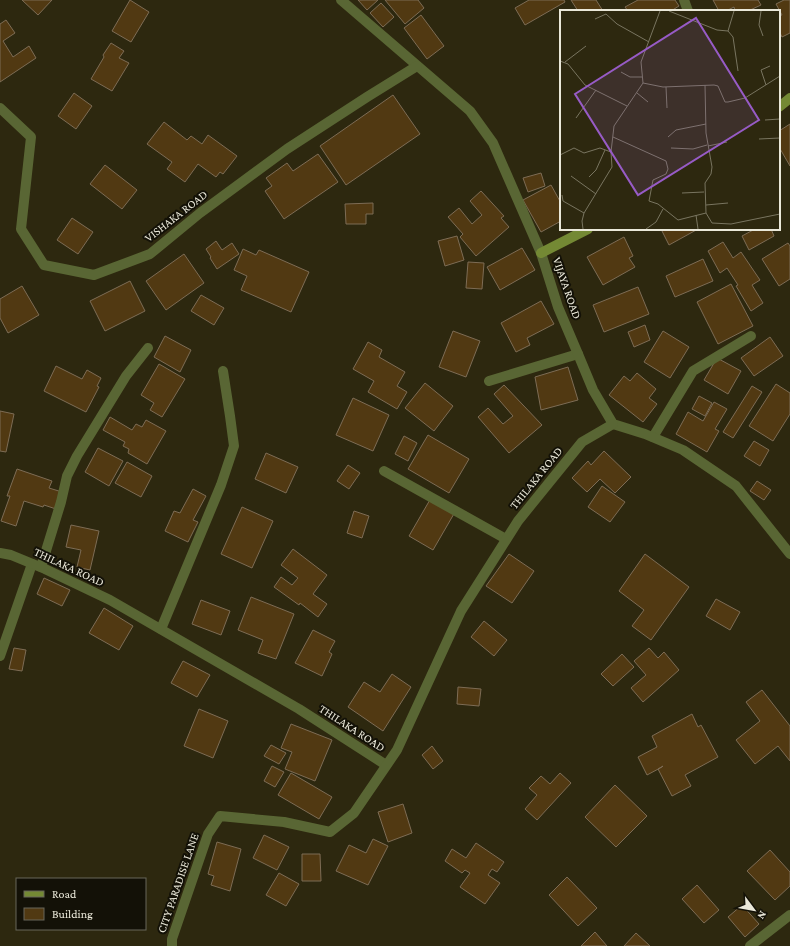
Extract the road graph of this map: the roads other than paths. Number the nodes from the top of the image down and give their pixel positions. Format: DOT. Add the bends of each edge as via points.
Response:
graph roads {
  1 [pos="340,0"];
  2 [pos="684,0"];
  3 [pos="688,10"];
  4 [pos="417,66"];
  5 [pos="790,98"];
  6 [pos="780,106"];
  7 [pos="0,108"];
  8 [pos="586,230"];
  9 [pos="541,253"];
  10 [pos="751,336"];
  11 [pos="148,348"];
  12 [pos="578,354"];
  13 [pos="223,371"];
  14 [pos="489,381"];
  15 [pos="613,424"];
  16 [pos="653,437"];
  17 [pos="384,471"];
  18 [pos="506,539"];
  19 [pos="0,553"];
  20 [pos="790,554"];
  21 [pos="37,565"];
  22 [pos="161,629"];
  23 [pos="0,656"];
  24 [pos="386,765"];
  25 [pos="790,915"];
  26 [pos="172,946"];
  27 [pos="750,946"];
  1 -- 4 [label="street, VIJAYA ROAD"];
  2 -- 3 [label="street"];
  4 -- 7 [label="street, VISHAKA ROAD" via="287,149 200,213 150,254 94,275 44,265 21,229 31,137"];
  4 -- 9 [label="street, VIJAYA ROAD" via="470,111 493,143"];
  5 -- 6 [label="street"];
  8 -- 9 [label="street"];
  9 -- 12 [label="street, VIJAYA ROAD" via="558,307"];
  10 -- 16 [label="street" via="693,372"];
  11 -- 21 [label="street" via="126,376 77,456 67,476 61,502"];
  12 -- 14 [label="street"];
  12 -- 15 [label="street, VIJAYA ROAD" via="593,390"];
  13 -- 22 [label="street" via="234,446 221,485"];
  15 -- 16 [label="street"];
  15 -- 18 [label="street, THILAKA ROAD" via="582,442"];
  16 -- 20 [label="street" via="683,450 736,486"];
  17 -- 18 [label="street"];
  18 -- 24 [label="street, THILAKA ROAD" via="461,611 397,750"];
  19 -- 21 [label="street, THILAKA ROAD"];
  21 -- 22 [label="street, THILAKA ROAD" via="110,600"];
  21 -- 23 [label="street"];
  22 -- 24 [label="street, THILAKA ROAD" via="299,709"];
  24 -- 26 [label="street, CITY PARADISE LANE" via="354,813 330,832 284,822 220,816 208,834"];
  25 -- 27 [label="street"];
}
